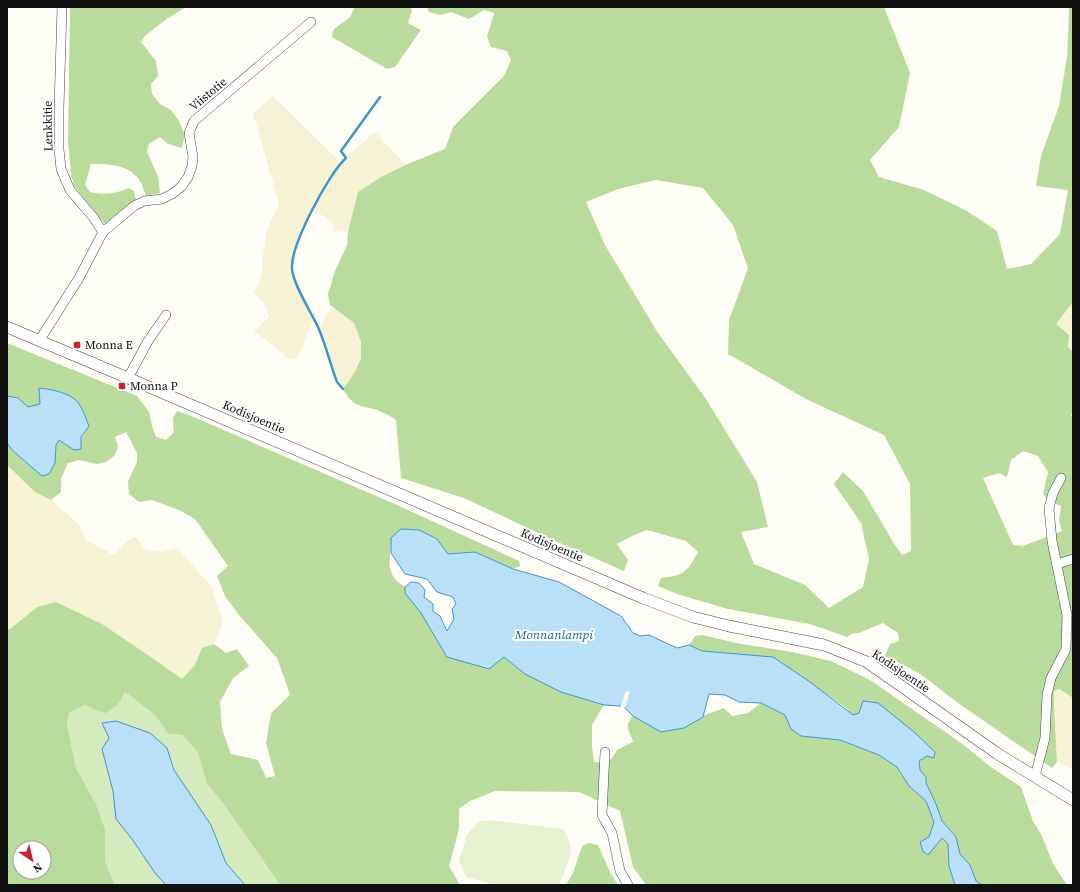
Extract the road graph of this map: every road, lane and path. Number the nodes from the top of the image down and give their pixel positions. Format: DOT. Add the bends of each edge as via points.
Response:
graph roads {
  1 [pos="62,7"];
  2 [pos="311,22"];
  3 [pos="103,232"];
  4 [pos="166,316"];
  5 [pos="7,327"];
  6 [pos="39,341"];
  7 [pos="128,378"];
  8 [pos="1061,478"];
  9 [pos="1073,559"];
  10 [pos="1058,564"];
  11 [pos="1070,647"];
  12 [pos="605,752"];
  13 [pos="1035,776"];
  14 [pos="1073,800"];
  15 [pos="628,885"];
  1 -- 3 [label="street, Lenkkitie" via="59,108 61,169 70,190"];
  2 -- 3 [label="street, Viistotie" via="194,120 189,133 192,166 182,186 162,199 144,201 134,206"];
  3 -- 6 [label="street, Viistotie" via="79,278"];
  4 -- 7 [label="street" via="148,341"];
  5 -- 6 [label="street, Kodisjoentie"];
  6 -- 7 [label="street, Kodisjoentie"];
  7 -- 13 [label="street, Kodisjoentie" via="679,612 729,626 824,645 867,662 998,754"];
  8 -- 10 [label="street" via="1049,508 1052,540"];
  9 -- 10 [label="street"];
  10 -- 11 [label="street"];
  11 -- 13 [label="street" via="1050,678 1045,738"];
  12 -- 15 [label="street" via="602,815 612,833 620,872"];
  13 -- 14 [label="street, Kodisjoentie"];
}
